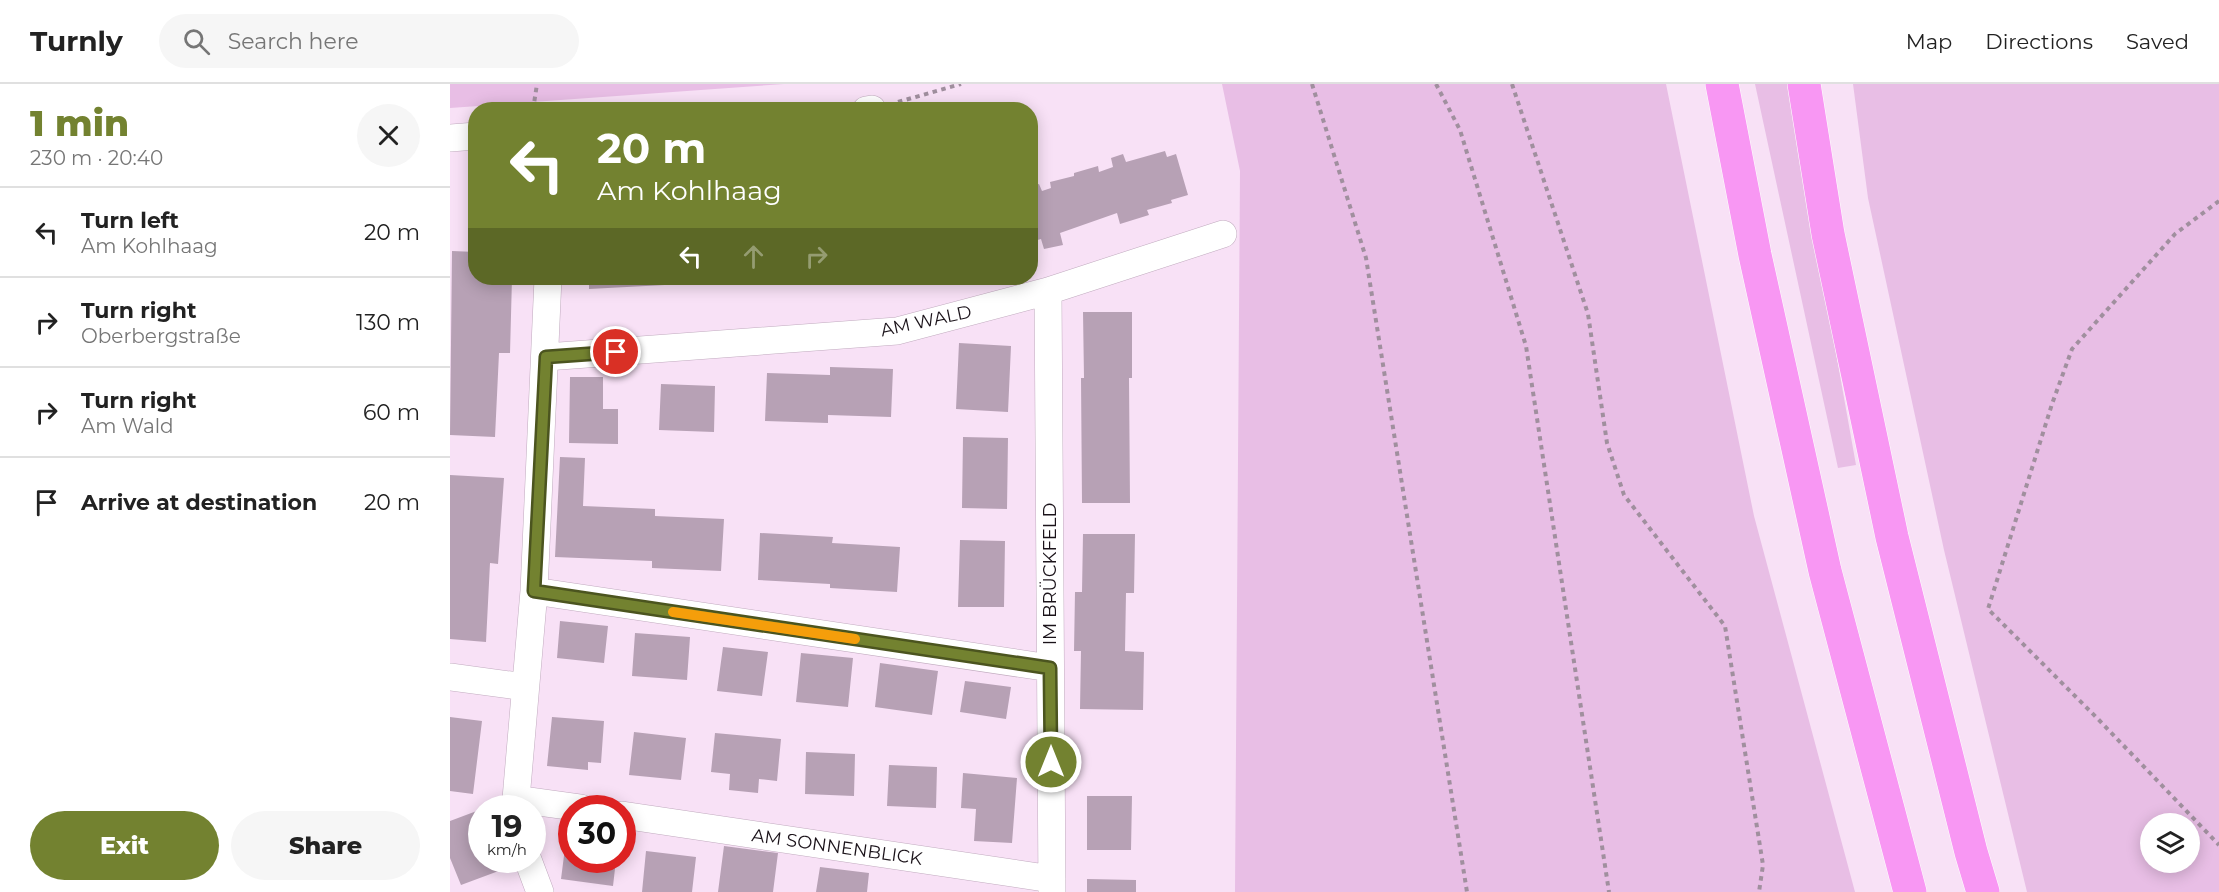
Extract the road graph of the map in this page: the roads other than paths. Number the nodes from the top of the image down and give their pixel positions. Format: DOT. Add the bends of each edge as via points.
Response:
graph roads {
  1 [pos="1722,84"];
  2 [pos="1804,84"];
  3 [pos="468,137"];
  4 [pos="450,138"];
  5 [pos="1223,234"];
  6 [pos="548,285"];
  7 [pos="1048,291"];
  8 [pos="546,357"];
  9 [pos="534,591"];
  10 [pos="1050,668"];
  11 [pos="450,677"];
  12 [pos="525,687"];
  13 [pos="518,795"];
  14 [pos="636,817"];
  15 [pos="533,873"];
  16 [pos="1052,885"];
  17 [pos="540,892"];
  18 [pos="1910,892"];
  19 [pos="1983,892"];
  1 -- 18 [label="highway" via="1755,255 1825,571"];
  2 -- 19 [label="highway" via="1828,234 1892,537"];
  3 -- 4 [label="street"];
  5 -- 7 [label="street, AM WALD"];
  6 -- 8 [label="street"];
  7 -- 8 [label="street, AM WALD" via="897,331"];
  7 -- 10 [label="street, IM BRÜCKFELD"];
  8 -- 9 [label="street"];
  9 -- 10 [label="street"];
  9 -- 12 [label="street"];
  10 -- 16 [label="street, IM BRÜCKFELD"];
  11 -- 12 [label="street"];
  12 -- 13 [label="street"];
  14 -- 16 [label="street, AM SONNENBLICK"];
  15 -- 17 [label="street"];
}
